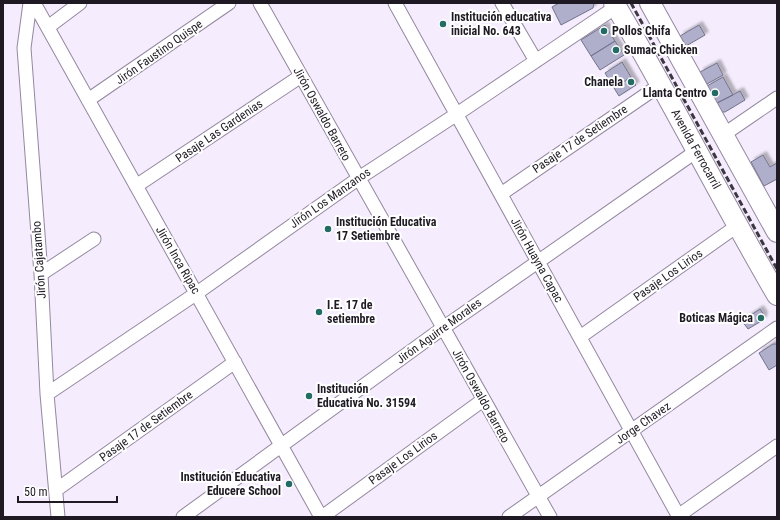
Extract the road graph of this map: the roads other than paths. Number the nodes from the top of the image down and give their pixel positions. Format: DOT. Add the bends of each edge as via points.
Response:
graph roads {
  1 [pos="30,3"];
  2 [pos="34,3"];
  3 [pos="80,3"];
  4 [pos="229,3"];
  5 [pos="260,3"];
  6 [pos="395,3"];
  7 [pos="502,3"];
  8 [pos="650,3"];
  9 [pos="615,5"];
  10 [pos="48,27"];
  11 [pos="536,61"];
  12 [pos="301,76"];
  13 [pos="660,85"];
  14 [pos="777,98"];
  15 [pos="88,100"];
  16 [pos="457,114"];
  17 [pos="723,135"];
  18 [pos="698,150"];
  19 [pos="358,178"];
  20 [pos="136,186"];
  21 [pos="501,194"];
  22 [pos="737,226"];
  23 [pos="777,232"];
  24 [pos="94,239"];
  25 [pos="538,261"];
  26 [pos="41,274"];
  27 [pos="197,292"];
  28 [pos="777,295"];
  29 [pos="443,328"];
  30 [pos="777,328"];
  31 [pos="580,337"];
  32 [pos="235,362"];
  33 [pos="47,394"];
  34 [pos="484,400"];
  35 [pos="631,431"];
  36 [pos="281,446"];
  37 [pos="777,446"];
  38 [pos="56,490"];
  39 [pos="538,497"];
  40 [pos="678,516"];
  41 [pos="58,517"];
  42 [pos="183,517"];
  43 [pos="322,517"];
  44 [pos="509,517"];
  45 [pos="550,517"];
  1 -- 26 [label="street, Jirón Cajatambo" via="24,48"];
  2 -- 10 [label="street, Jirón Inca Ripac"];
  3 -- 10 [label="street"];
  4 -- 15 [label="street, Jirón Faustino Quispe"];
  5 -- 12 [label="street, Jirón Oswaldo Barreto"];
  6 -- 16 [label="street, Jirón Huayna Capac"];
  7 -- 11 [label="street"];
  8 -- 17 [label="main road"];
  9 -- 11 [label="street, Jirón Los Manzanos"];
  9 -- 13 [label="main road, Avenida Ferrocarril"];
  10 -- 15 [label="street, Jirón Inca Ripac"];
  11 -- 16 [label="street, Jirón Los Manzanos"];
  12 -- 19 [label="street, Jirón Oswaldo Barreto"];
  12 -- 20 [label="street, Pasaje Las Gardenias"];
  13 -- 18 [label="main road, Avenida Ferrocarril"];
  13 -- 21 [label="street, Pasaje 17 de Setiembre"];
  14 -- 17 [label="street"];
  15 -- 20 [label="street, Jirón Inca Ripac"];
  16 -- 19 [label="street, Jirón Los Manzanos"];
  16 -- 21 [label="street, Jirón Huayna Capac"];
  17 -- 23 [label="main road"];
  18 -- 22 [label="main road, Avenida Ferrocarril"];
  18 -- 25 [label="street, Jirón Aguirre Morales"];
  19 -- 27 [label="street, Jirón Los Manzanos"];
  19 -- 29 [label="street, Jirón Oswaldo Barreto"];
  20 -- 27 [label="street, Jirón Inca Ripac"];
  21 -- 25 [label="street, Jirón Huayna Capac"];
  22 -- 28 [label="main road, Avenida Ferrocarril"];
  22 -- 31 [label="street, Pasaje Los Lirios"];
  24 -- 26 [label="street"];
  25 -- 29 [label="street, Jirón Aguirre Morales"];
  25 -- 31 [label="street, Jirón Huayna Capac"];
  26 -- 33 [label="street, Jirón Cajatambo"];
  27 -- 32 [label="street, Jirón Inca Ripac"];
  27 -- 33 [label="street, Jirón Los Manzanos"];
  29 -- 34 [label="street, Jirón Oswaldo Barreto"];
  29 -- 36 [label="street, Jirón Aguirre Morales"];
  30 -- 35 [label="street, Jorge Chavez"];
  31 -- 35 [label="street, Jirón Huayna Capac"];
  32 -- 36 [label="street, Jirón Inca Ripac"];
  32 -- 38 [label="street, Pasaje 17 de Setiembre"];
  33 -- 38 [label="street, Jirón Cajatambo"];
  34 -- 39 [label="street, Jirón Oswaldo Barreto"];
  34 -- 43 [label="street, Pasaje Los Lirios"];
  35 -- 39 [label="street, Jorge Chavez"];
  35 -- 40 [label="street, Jirón Huayna Capac"];
  36 -- 42 [label="street, Jirón Aguirre Morales"];
  36 -- 43 [label="street, Jirón Inca Ripac"];
  37 -- 40 [label="street"];
  38 -- 41 [label="street, Jirón Cajatambo"];
  39 -- 44 [label="street, Jorge Chavez"];
  39 -- 45 [label="street, Jirón Oswaldo Barreto"];
}
